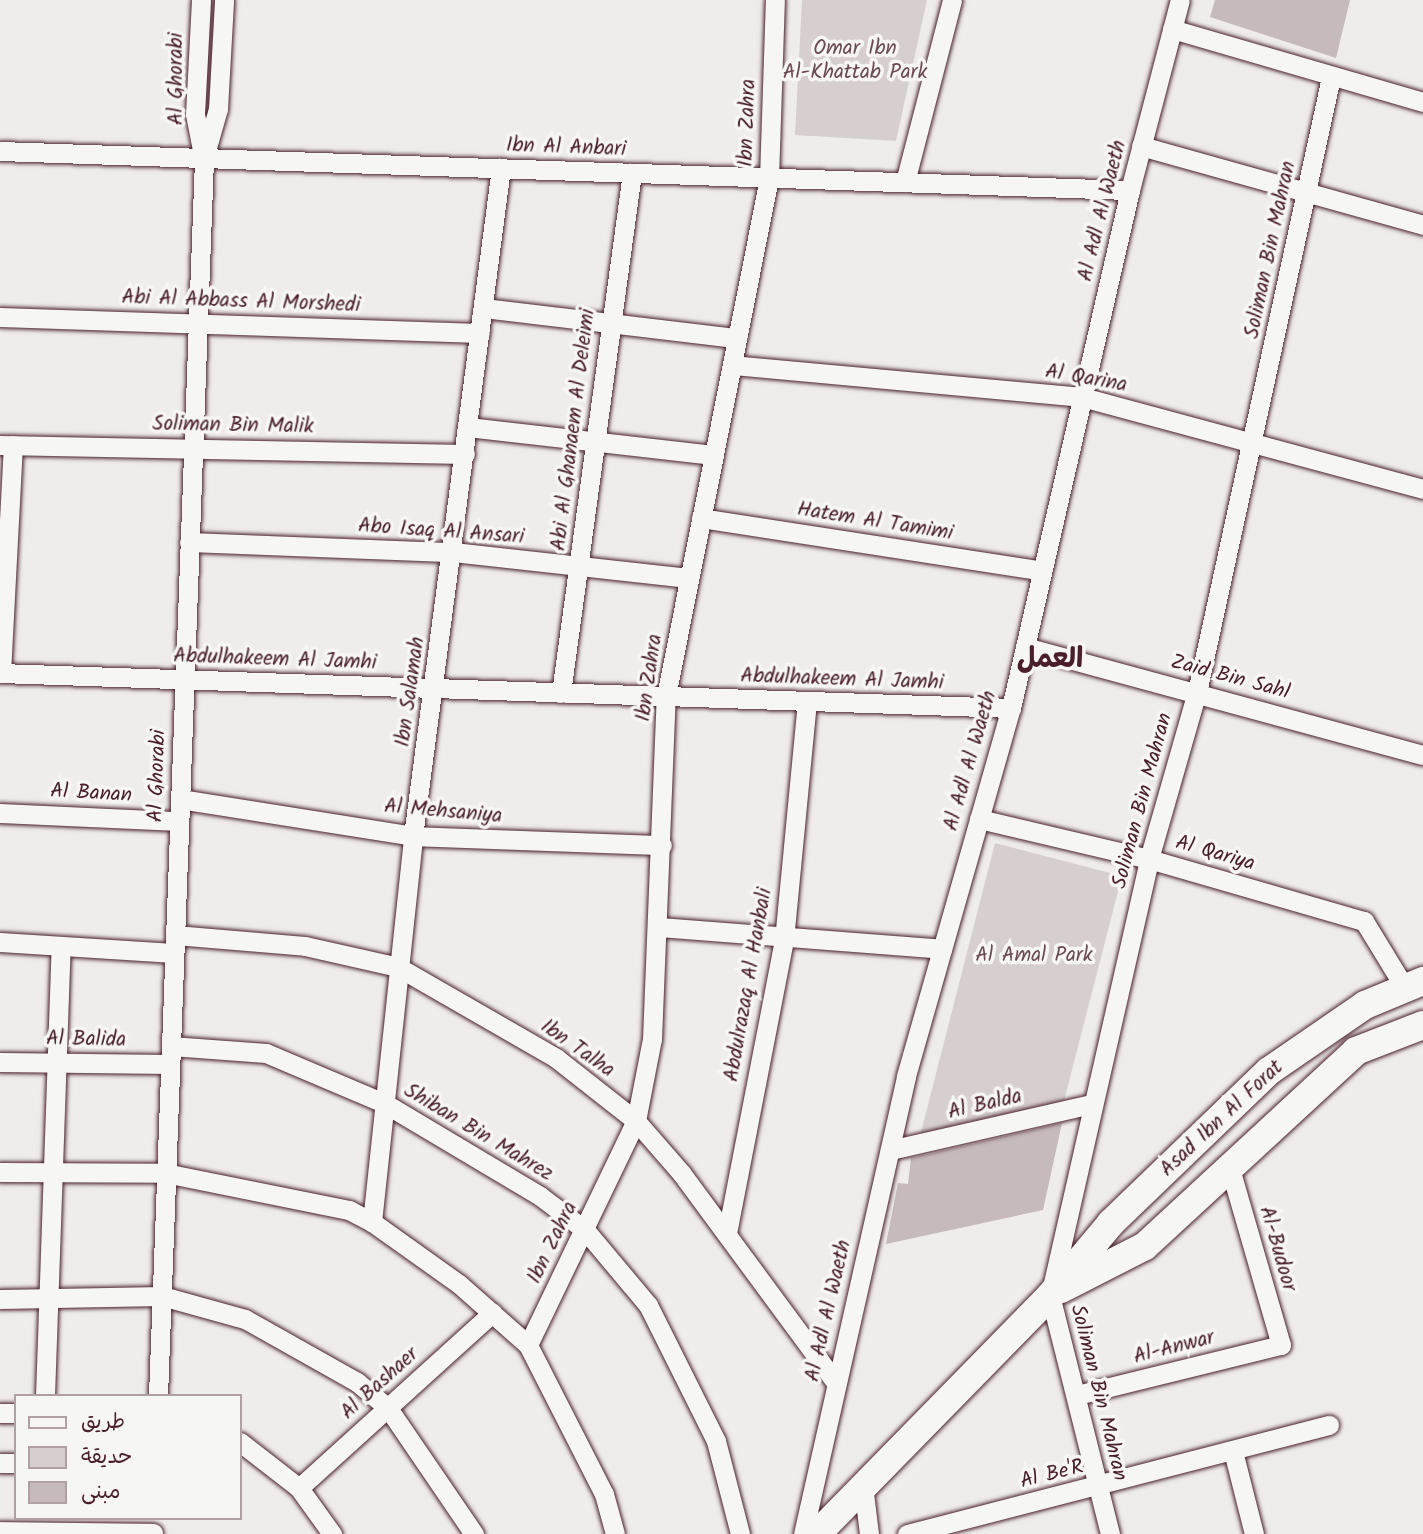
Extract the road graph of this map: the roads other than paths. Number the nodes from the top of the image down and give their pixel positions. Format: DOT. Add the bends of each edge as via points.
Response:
graph roads {
  1 [pos="201,0"];
  2 [pos="224,0"];
  3 [pos="775,0"];
  4 [pos="952,0"];
  5 [pos="1180,0"];
  6 [pos="1172,29"];
  7 [pos="1331,78"];
  8 [pos="1423,102"];
  9 [pos="1141,146"];
  10 [pos="0,151"];
  11 [pos="204,158"];
  12 [pos="501,168"];
  13 [pos="632,173"];
  14 [pos="769,178"];
  15 [pos="905,182"];
  16 [pos="1130,190"];
  17 [pos="1306,193"];
  18 [pos="1423,225"];
  19 [pos="484,308"];
  20 [pos="0,317"];
  21 [pos="198,323"];
  22 [pos="609,323"];
  23 [pos="480,333"];
  24 [pos="737,338"];
  25 [pos="732,365"];
  26 [pos="1082,397"];
  27 [pos="468,427"];
  28 [pos="592,441"];
  29 [pos="1253,441"];
  30 [pos="6,445"];
  31 [pos="193,448"];
  32 [pos="465,454"];
  33 [pos="713,455"];
  34 [pos="1423,489"];
  35 [pos="701,518"];
  36 [pos="189,542"];
  37 [pos="453,552"];
  38 [pos="580,566"];
  39 [pos="1042,572"];
  40 [pos="689,578"];
  41 [pos="1025,647"];
  42 [pos="1,673"];
  43 [pos="184,680"];
  44 [pos="435,688"];
  45 [pos="1197,692"];
  46 [pos="561,693"];
  47 [pos="666,696"];
  48 [pos="807,701"];
  49 [pos="1011,708"];
  50 [pos="1423,755"];
  51 [pos="180,799"];
  52 [pos="0,813"];
  53 [pos="979,819"];
  54 [pos="179,821"];
  55 [pos="413,836"];
  56 [pos="662,845"];
  57 [pos="1149,859"];
  58 [pos="659,927"];
  59 [pos="784,940"];
  60 [pos="0,942"];
  61 [pos="175,944"];
  62 [pos="61,947"];
  63 [pos="942,949"];
  64 [pos="398,967"];
  65 [pos="1413,983"];
  66 [pos="1423,1025"];
  67 [pos="171,1055"];
  68 [pos="0,1062"];
  69 [pos="56,1063"];
  70 [pos="384,1103"];
  71 [pos="1091,1104"];
  72 [pos="636,1121"];
  73 [pos="890,1150"];
  74 [pos="1229,1165"];
  75 [pos="0,1172"];
  76 [pos="164,1173"];
  77 [pos="50,1174"];
  78 [pos="372,1222"];
  79 [pos="585,1230"];
  80 [pos="727,1233"];
  81 [pos="162,1296"];
  82 [pos="1049,1296"];
  83 [pos="45,1298"];
  84 [pos="0,1299"];
  85 [pos="492,1313"];
  86 [pos="528,1345"];
  87 [pos="1281,1345"];
  88 [pos="836,1383"];
  89 [pos="45,1394"];
  90 [pos="158,1394"];
  91 [pos="1077,1395"];
  92 [pos="388,1408"];
  93 [pos="1329,1425"];
  94 [pos="242,1444"];
  95 [pos="1233,1451"];
  96 [pos="863,1485"];
  97 [pos="299,1488"];
  98 [pos="1098,1488"];
  99 [pos="43,1528"];
  100 [pos="0,1531"];
  101 [pos="153,1534"];
  102 [pos="332,1534"];
  103 [pos="474,1534"];
  104 [pos="615,1534"];
  105 [pos="740,1534"];
  106 [pos="803,1534"];
  107 [pos="817,1534"];
  108 [pos="869,1534"];
  109 [pos="907,1534"];
  110 [pos="1110,1534"];
  111 [pos="1254,1534"];
  1 -- 11 [label="street, Al Ghorabi" via="195,114"];
  2 -- 11 [label="street, Al Ghorabi" via="218,109"];
  3 -- 14 [label="street, Ibn Zahra"];
  4 -- 15 [label="street"];
  5 -- 6 [label="street, Al Adl Al Waeth"];
  6 -- 7 [label="street"];
  6 -- 9 [label="street, Al Adl Al Waeth"];
  7 -- 8 [label="street"];
  7 -- 17 [label="street, Soliman Bin Mahran"];
  9 -- 16 [label="street, Al Adl Al Waeth"];
  9 -- 17 [label="street"];
  10 -- 11 [label="street, Ibn Al Anbari"];
  11 -- 12 [label="street, Ibn Al Anbari"];
  11 -- 21 [label="street, Al Ghorabi"];
  12 -- 13 [label="street, Ibn Al Anbari"];
  12 -- 19 [label="street, Ibn Salamah"];
  13 -- 14 [label="street, Ibn Al Anbari"];
  13 -- 22 [label="street, Abi Al Ghanaem Al Deleimi"];
  14 -- 15 [label="street, Ibn Al Anbari"];
  14 -- 24 [label="street, Ibn Zahra"];
  15 -- 16 [label="street, Ibn Al Anbari"];
  16 -- 26 [label="street, Al Adl Al Waeth"];
  17 -- 18 [label="street"];
  17 -- 29 [label="street, Soliman Bin Mahran"];
  19 -- 22 [label="street"];
  19 -- 23 [label="street, Ibn Salamah"];
  20 -- 21 [label="street, Abi Al Abbass Al Morshedi"];
  21 -- 23 [label="street, Abi Al Abbass Al Morshedi"];
  21 -- 31 [label="street, Al Ghorabi"];
  22 -- 24 [label="street"];
  22 -- 28 [label="street, Abi Al Ghanaem Al Deleimi"];
  23 -- 27 [label="street, Ibn Salamah"];
  24 -- 25 [label="street, Ibn Zahra"];
  25 -- 26 [label="street, Al Qarina"];
  25 -- 33 [label="street, Ibn Zahra"];
  26 -- 29 [label="street, Al Qarina"];
  26 -- 39 [label="street, Al Adl Al Waeth"];
  27 -- 28 [label="street"];
  27 -- 32 [label="street, Ibn Salamah"];
  28 -- 33 [label="street"];
  28 -- 38 [label="street, Abi Al Ghanaem Al Deleimi"];
  29 -- 34 [label="street, Al Qarina"];
  29 -- 45 [label="street, Soliman Bin Mahran"];
  30 -- 31 [label="street, Soliman Bin Malik"];
  30 -- 42 [label="street"];
  31 -- 32 [label="street, Soliman Bin Malik"];
  31 -- 36 [label="street, Al Ghorabi"];
  32 -- 37 [label="street, Ibn Salamah"];
  33 -- 35 [label="street, Ibn Zahra"];
  35 -- 39 [label="street, Hatem Al Tamimi"];
  35 -- 40 [label="street, Ibn Zahra"];
  36 -- 37 [label="street, Abo Isaq Al Ansari"];
  36 -- 43 [label="street, Al Ghorabi"];
  37 -- 38 [label="street, Abo Isaq Al Ansari"];
  37 -- 44 [label="street, Ibn Salamah"];
  38 -- 40 [label="street, Abo Isaq Al Ansari"];
  38 -- 46 [label="street, Abi Al Ghanaem Al Deleimi"];
  39 -- 41 [label="street, Al Adl Al Waeth"];
  40 -- 47 [label="street, Ibn Zahra"];
  41 -- 45 [label="street, Zaid Bin Sahl"];
  41 -- 49 [label="street, Al Adl Al Waeth"];
  42 -- 43 [label="street, Abdulhakeem Al Jamhi"];
  43 -- 44 [label="street, Abdulhakeem Al Jamhi"];
  43 -- 51 [label="street, Al Ghorabi"];
  44 -- 46 [label="street, Abdulhakeem Al Jamhi"];
  44 -- 55 [label="street, Ibn Salamah"];
  45 -- 50 [label="street, Zaid Bin Sahl"];
  45 -- 57 [label="street, Soliman Bin Mahran"];
  46 -- 47 [label="street, Abdulhakeem Al Jamhi"];
  47 -- 48 [label="street, Abdulhakeem Al Jamhi"];
  47 -- 56 [label="street, Ibn Zahra"];
  48 -- 49 [label="street, Abdulhakeem Al Jamhi"];
  48 -- 59 [label="street, Abdulrazaq Al Hanbali"];
  49 -- 53 [label="street, Al Adl Al Waeth"];
  51 -- 54 [label="street, Al Ghorabi"];
  51 -- 55 [label="street, Al Mehsaniya"];
  52 -- 54 [label="street, Al Banan"];
  53 -- 57 [label="street, Al Qariya"];
  53 -- 63 [label="street, Al Adl Al Waeth"];
  54 -- 61 [label="street, Al Ghorabi"];
  55 -- 56 [label="street, Al Mehsaniya"];
  55 -- 64 [label="street, Ibn Salamah"];
  56 -- 58 [label="street, Ibn Zahra"];
  57 -- 65 [label="street, Al Qariya" via="1364,921"];
  57 -- 71 [label="street, Soliman Bin Mahran"];
  58 -- 59 [label="street"];
  58 -- 72 [label="street, Ibn Zahra" via="652,1039"];
  59 -- 63 [label="street"];
  59 -- 80 [label="street, Abdulrazaq Al Hanbali"];
  60 -- 62 [label="street, Ibn Talha"];
  61 -- 62 [label="street, Ibn Talha"];
  61 -- 64 [label="street, Ibn Talha" via="305,946"];
  61 -- 67 [label="street, Al Ghorabi"];
  62 -- 69 [label="street"];
  63 -- 73 [label="street, Al Adl Al Waeth"];
  64 -- 70 [label="street, Ibn Salamah"];
  64 -- 72 [label="street, Ibn Talha" via="556,1058"];
  65 -- 82 [label="street, Asad Ibn Al Forat" via="1269,1071 1111,1223"];
  66 -- 74 [label="street, Asad Ibn Al Forat" via="1356,1051"];
  67 -- 69 [label="street, Al Balida"];
  67 -- 70 [label="street, Shiban Bin Mahrez" via="266,1053"];
  67 -- 76 [label="street, Al Ghorabi"];
  68 -- 69 [label="street, Al Balida"];
  69 -- 77 [label="street"];
  70 -- 78 [label="street, Ibn Salamah"];
  70 -- 79 [label="street, Shiban Bin Mahrez" via="540,1196"];
  71 -- 73 [label="street, Al Balda"];
  71 -- 82 [label="street, Soliman Bin Mahran"];
  72 -- 79 [label="street, Ibn Zahra"];
  72 -- 80 [label="street, Ibn Talha"];
  73 -- 88 [label="street, Al Adl Al Waeth"];
  74 -- 82 [label="street, Asad Ibn Al Forat" via="1145,1246"];
  74 -- 87 [label="street, Al-Budoor"];
  75 -- 77 [label="street"];
  76 -- 77 [label="street"];
  76 -- 78 [label="street" via="349,1210"];
  76 -- 81 [label="street, Al Ghorabi"];
  77 -- 83 [label="street"];
  78 -- 85 [label="street"];
  79 -- 86 [label="street, Ibn Zahra"];
  79 -- 105 [label="street, Shiban Bin Mahrez" via="648,1305 716,1441"];
  80 -- 88 [label="street, Ibn Talha"];
  81 -- 83 [label="street"];
  81 -- 90 [label="street, Al Ghorabi"];
  81 -- 92 [label="street" via="246,1319 336,1369"];
  82 -- 91 [label="street, Soliman Bin Mahran"];
  82 -- 96 [label="street, Asad Ibn Al Forat"];
  83 -- 84 [label="street"];
  83 -- 89 [label="street"];
  85 -- 86 [label="street"];
  85 -- 92 [label="street, Al Bashaer"];
  86 -- 104 [label="street" via="604,1494"];
  87 -- 91 [label="street, Al-Anwar"];
  88 -- 106 [label="street, Al Adl Al Waeth"];
  91 -- 98 [label="street, Soliman Bin Mahran"];
  92 -- 97 [label="street, Al Bashaer"];
  92 -- 103 [label="street"];
  93 -- 95 [label="street, Al Be'R"];
  94 -- 97 [label="street"];
  95 -- 98 [label="street, Al Be'R"];
  95 -- 111 [label="street"];
  96 -- 107 [label="street, Asad Ibn Al Forat"];
  96 -- 108 [label="street"];
  97 -- 102 [label="street"];
  98 -- 109 [label="street, Al Be'R"];
  98 -- 110 [label="street, Soliman Bin Mahran"];
  99 -- 100 [label="street"];
  99 -- 101 [label="street"];
}
